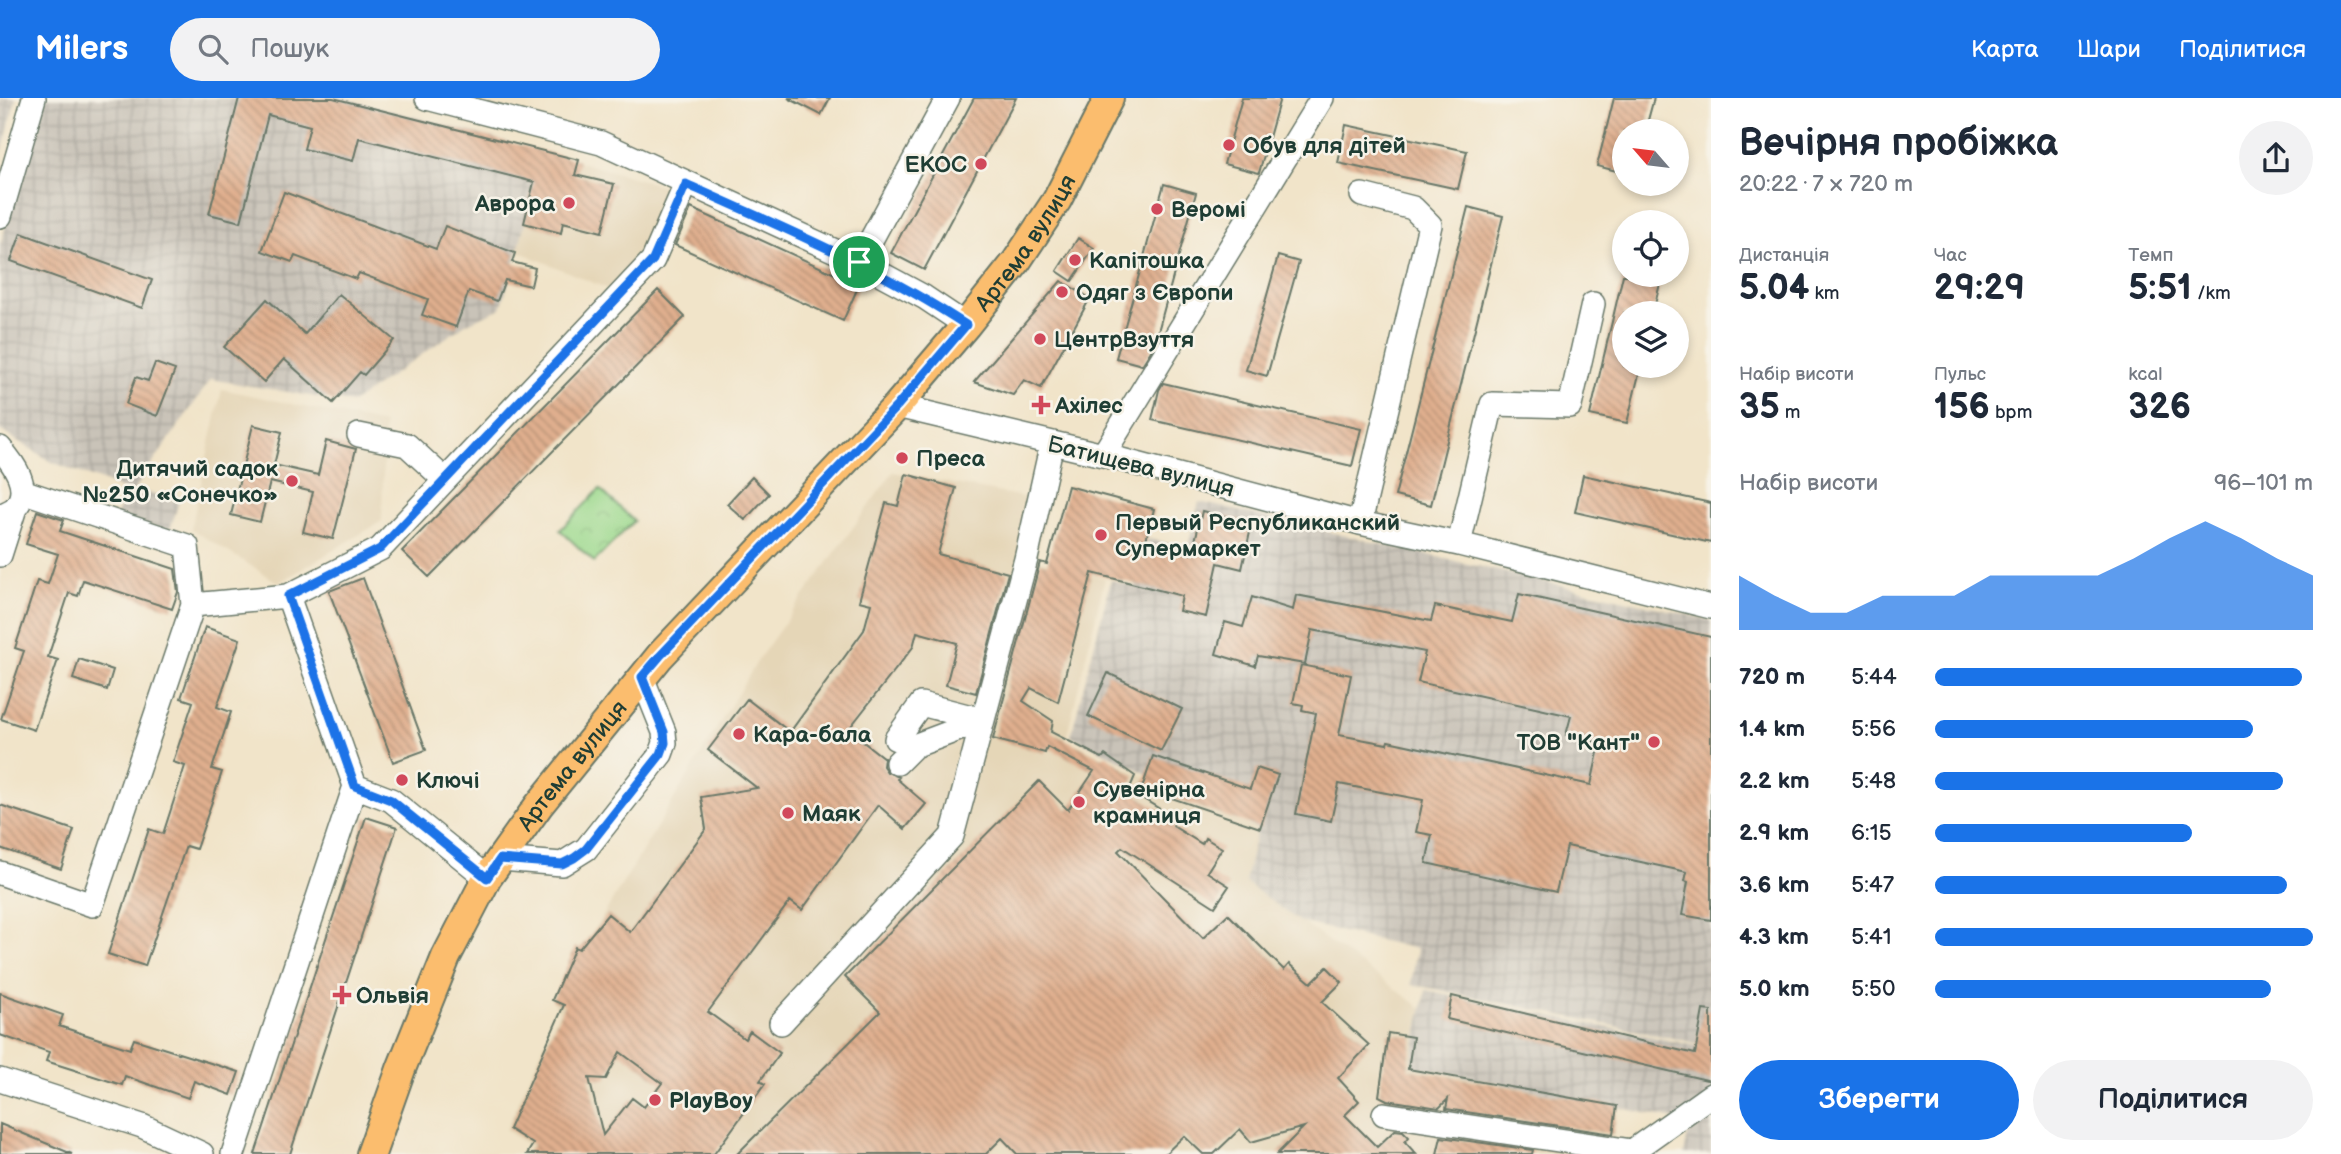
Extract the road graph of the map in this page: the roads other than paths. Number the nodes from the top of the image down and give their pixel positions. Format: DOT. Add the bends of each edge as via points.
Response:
graph roads {
  1 [pos="34,98"];
  2 [pos="427,98"];
  3 [pos="948,98"];
  4 [pos="1109,98"];
  5 [pos="1322,98"];
  6 [pos="686,184"];
  7 [pos="1362,195"];
  8 [pos="0,216"];
  9 [pos="859,262"];
  10 [pos="1593,304"];
  11 [pos="966,325"];
  12 [pos="897,406"];
  13 [pos="359,435"];
  14 [pos="1052,443"];
  15 [pos="0,448"];
  16 [pos="1103,455"];
  17 [pos="445,480"];
  18 [pos="12,505"];
  19 [pos="1360,523"];
  20 [pos="1459,544"];
  21 [pos="0,555"];
  22 [pos="288,596"];
  23 [pos="192,605"];
  24 [pos="1711,607"];
  25 [pos="642,677"];
  26 [pos="983,720"];
  27 [pos="896,739"];
  28 [pos="897,763"];
  29 [pos="355,786"];
  30 [pos="494,869"];
  31 [pos="0,873"];
  32 [pos="781,1023"];
  33 [pos="0,1080"];
  34 [pos="1711,1095"];
  35 [pos="1384,1114"];
  36 [pos="1630,1153"];
  37 [pos="202,1154"];
  38 [pos="233,1154"];
  39 [pos="371,1154"];
  1 -- 8 [label="street"];
  2 -- 6 [label="street" via="601,143"];
  3 -- 9 [label="street"];
  4 -- 11 [label="main road, Артема вулиця" via="1057,200"];
  5 -- 16 [label="street"];
  6 -- 9 [label="street"];
  6 -- 17 [label="street" via="653,260"];
  7 -- 19 [label="street" via="1413,208 1430,225"];
  9 -- 11 [label="street"];
  10 -- 20 [label="street" via="1570,406 1492,404"];
  11 -- 12 [label="main road, Артема вулиця"];
  12 -- 14 [label="street, Батищева вулиця"];
  12 -- 25 [label="main road, Артема вулиця"];
  13 -- 17 [label="street" via="407,445"];
  14 -- 16 [label="street, Батищева вулиця"];
  14 -- 26 [label="street"];
  15 -- 18 [label="street" via="18,468"];
  16 -- 19 [label="street, Батищева вулиця"];
  17 -- 22 [label="street" via="380,549"];
  18 -- 21 [label="street"];
  18 -- 23 [label="street" via="187,546"];
  19 -- 20 [label="street, Батищева вулиця"];
  20 -- 24 [label="street, Батищева вулиця"];
  22 -- 23 [label="street"];
  22 -- 29 [label="street"];
  23 -- 31 [label="street" via="92,905"];
  25 -- 30 [label="main road, Артема вулиця"];
  25 -- 30 [label="street" via="664,732 661,754 574,858 562,864"];
  26 -- 27 [label="street" via="921,704"];
  26 -- 28 [label="street" via="914,746"];
  26 -- 32 [label="street" via="952,836"];
  29 -- 30 [label="street" via="391,800"];
  29 -- 38 [label="street"];
  30 -- 39 [label="main road, Артема вулиця" via="446,957"];
  33 -- 37 [label="street" via="142,1126"];
  34 -- 36 [label="street"];
  35 -- 36 [label="street"];
}
